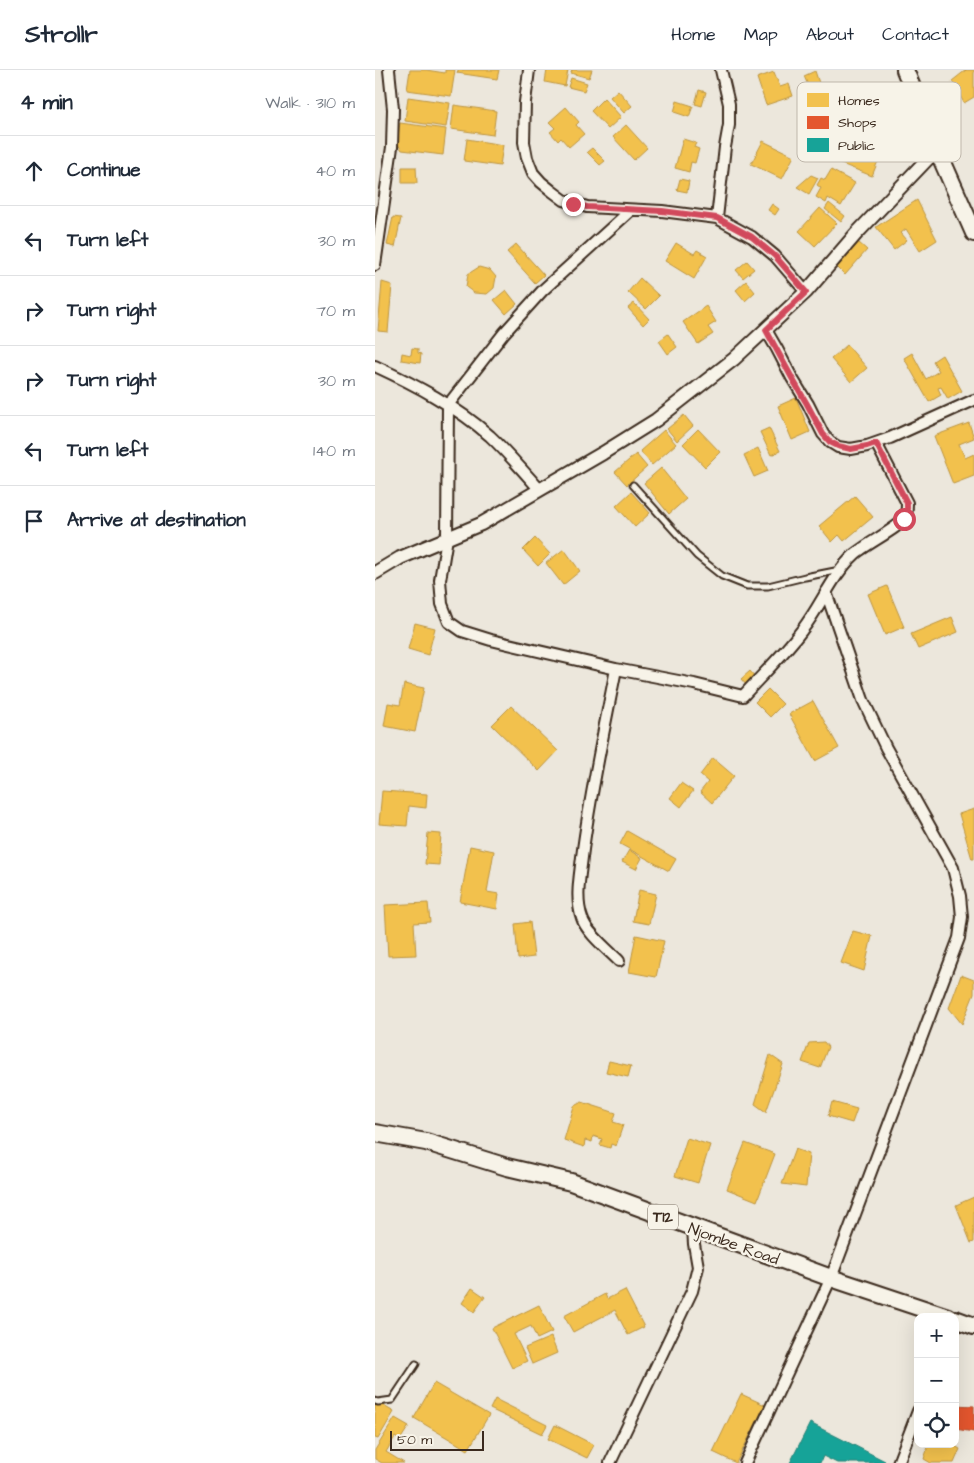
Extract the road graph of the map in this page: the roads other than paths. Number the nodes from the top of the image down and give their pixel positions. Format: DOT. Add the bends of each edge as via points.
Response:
graph roads {
  1 [pos="389,70"];
  2 [pos="529,70"];
  3 [pos="721,70"];
  4 [pos="925,162"];
  5 [pos="943,162"];
  6 [pos="631,210"];
  7 [pos="717,218"];
  8 [pos="974,233"];
  9 [pos="375,265"];
  10 [pos="806,292"];
  11 [pos="766,330"];
  12 [pos="375,366"];
  13 [pos="974,400"];
  14 [pos="448,405"];
  15 [pos="876,443"];
  16 [pos="633,485"];
  17 [pos="540,490"];
  18 [pos="447,538"];
  19 [pos="840,570"];
  20 [pos="375,573"];
  21 [pos="826,592"];
  22 [pos="616,669"];
  23 [pos="619,961"];
  24 [pos="375,1133"];
  25 [pos="693,1228"];
  26 [pos="831,1278"];
  27 [pos="935,1313"];
  28 [pos="959,1321"];
  29 [pos="974,1326"];
  30 [pos="416,1364"];
  31 [pos="375,1400"];
  32 [pos="914,1421"];
  33 [pos="610,1463"];
  34 [pos="745,1463"];
  35 [pos="898,1463"];
  1 -- 9 [label="street" via="392,147"];
  2 -- 6 [label="street" via="524,142 533,172 552,191 573,204"];
  3 -- 7 [label="street" via="729,104 729,125"];
  4 -- 10 [label="street"];
  5 -- 8 [label="highway"];
  6 -- 7 [label="street"];
  6 -- 14 [label="street" via="543,290 503,332"];
  7 -- 10 [label="street" via="752,237 775,256"];
  10 -- 11 [label="street"];
  11 -- 15 [label="street" via="830,442 851,449"];
  11 -- 17 [label="street" via="656,420"];
  12 -- 14 [label="street" via="413,383"];
  13 -- 15 [label="street"];
  14 -- 17 [label="street" via="490,437"];
  14 -- 18 [label="street"];
  15 -- 19 [label="street" via="907,503 907,512 900,524 869,542"];
  16 -- 19 [label="lane" via="697,556 722,576 747,586 768,586"];
  17 -- 18 [label="street" via="481,524"];
  18 -- 20 [label="street" via="400,558"];
  18 -- 22 [label="street" via="440,580 442,604 449,622 462,632"];
  19 -- 21 [label="street"];
  21 -- 22 [label="street" via="802,630 743,696"];
  21 -- 26 [label="street" via="863,700 953,868 962,916 959,938"];
  22 -- 23 [label="street" via="586,830 579,890 582,919"];
  24 -- 25 [label="highway, Njombe Road / T12" via="426,1142 507,1167 571,1182"];
  25 -- 26 [label="highway, Njombe Road / T12"];
  25 -- 33 [label="street" via="698,1267 692,1291"];
  26 -- 27 [label="highway, Njombe Road / T12"];
  26 -- 34 [label="street"];
  28 -- 29 [label="highway"];
  30 -- 31 [label="lane" via="392,1400"];
  32 -- 35 [label="street"];
}
